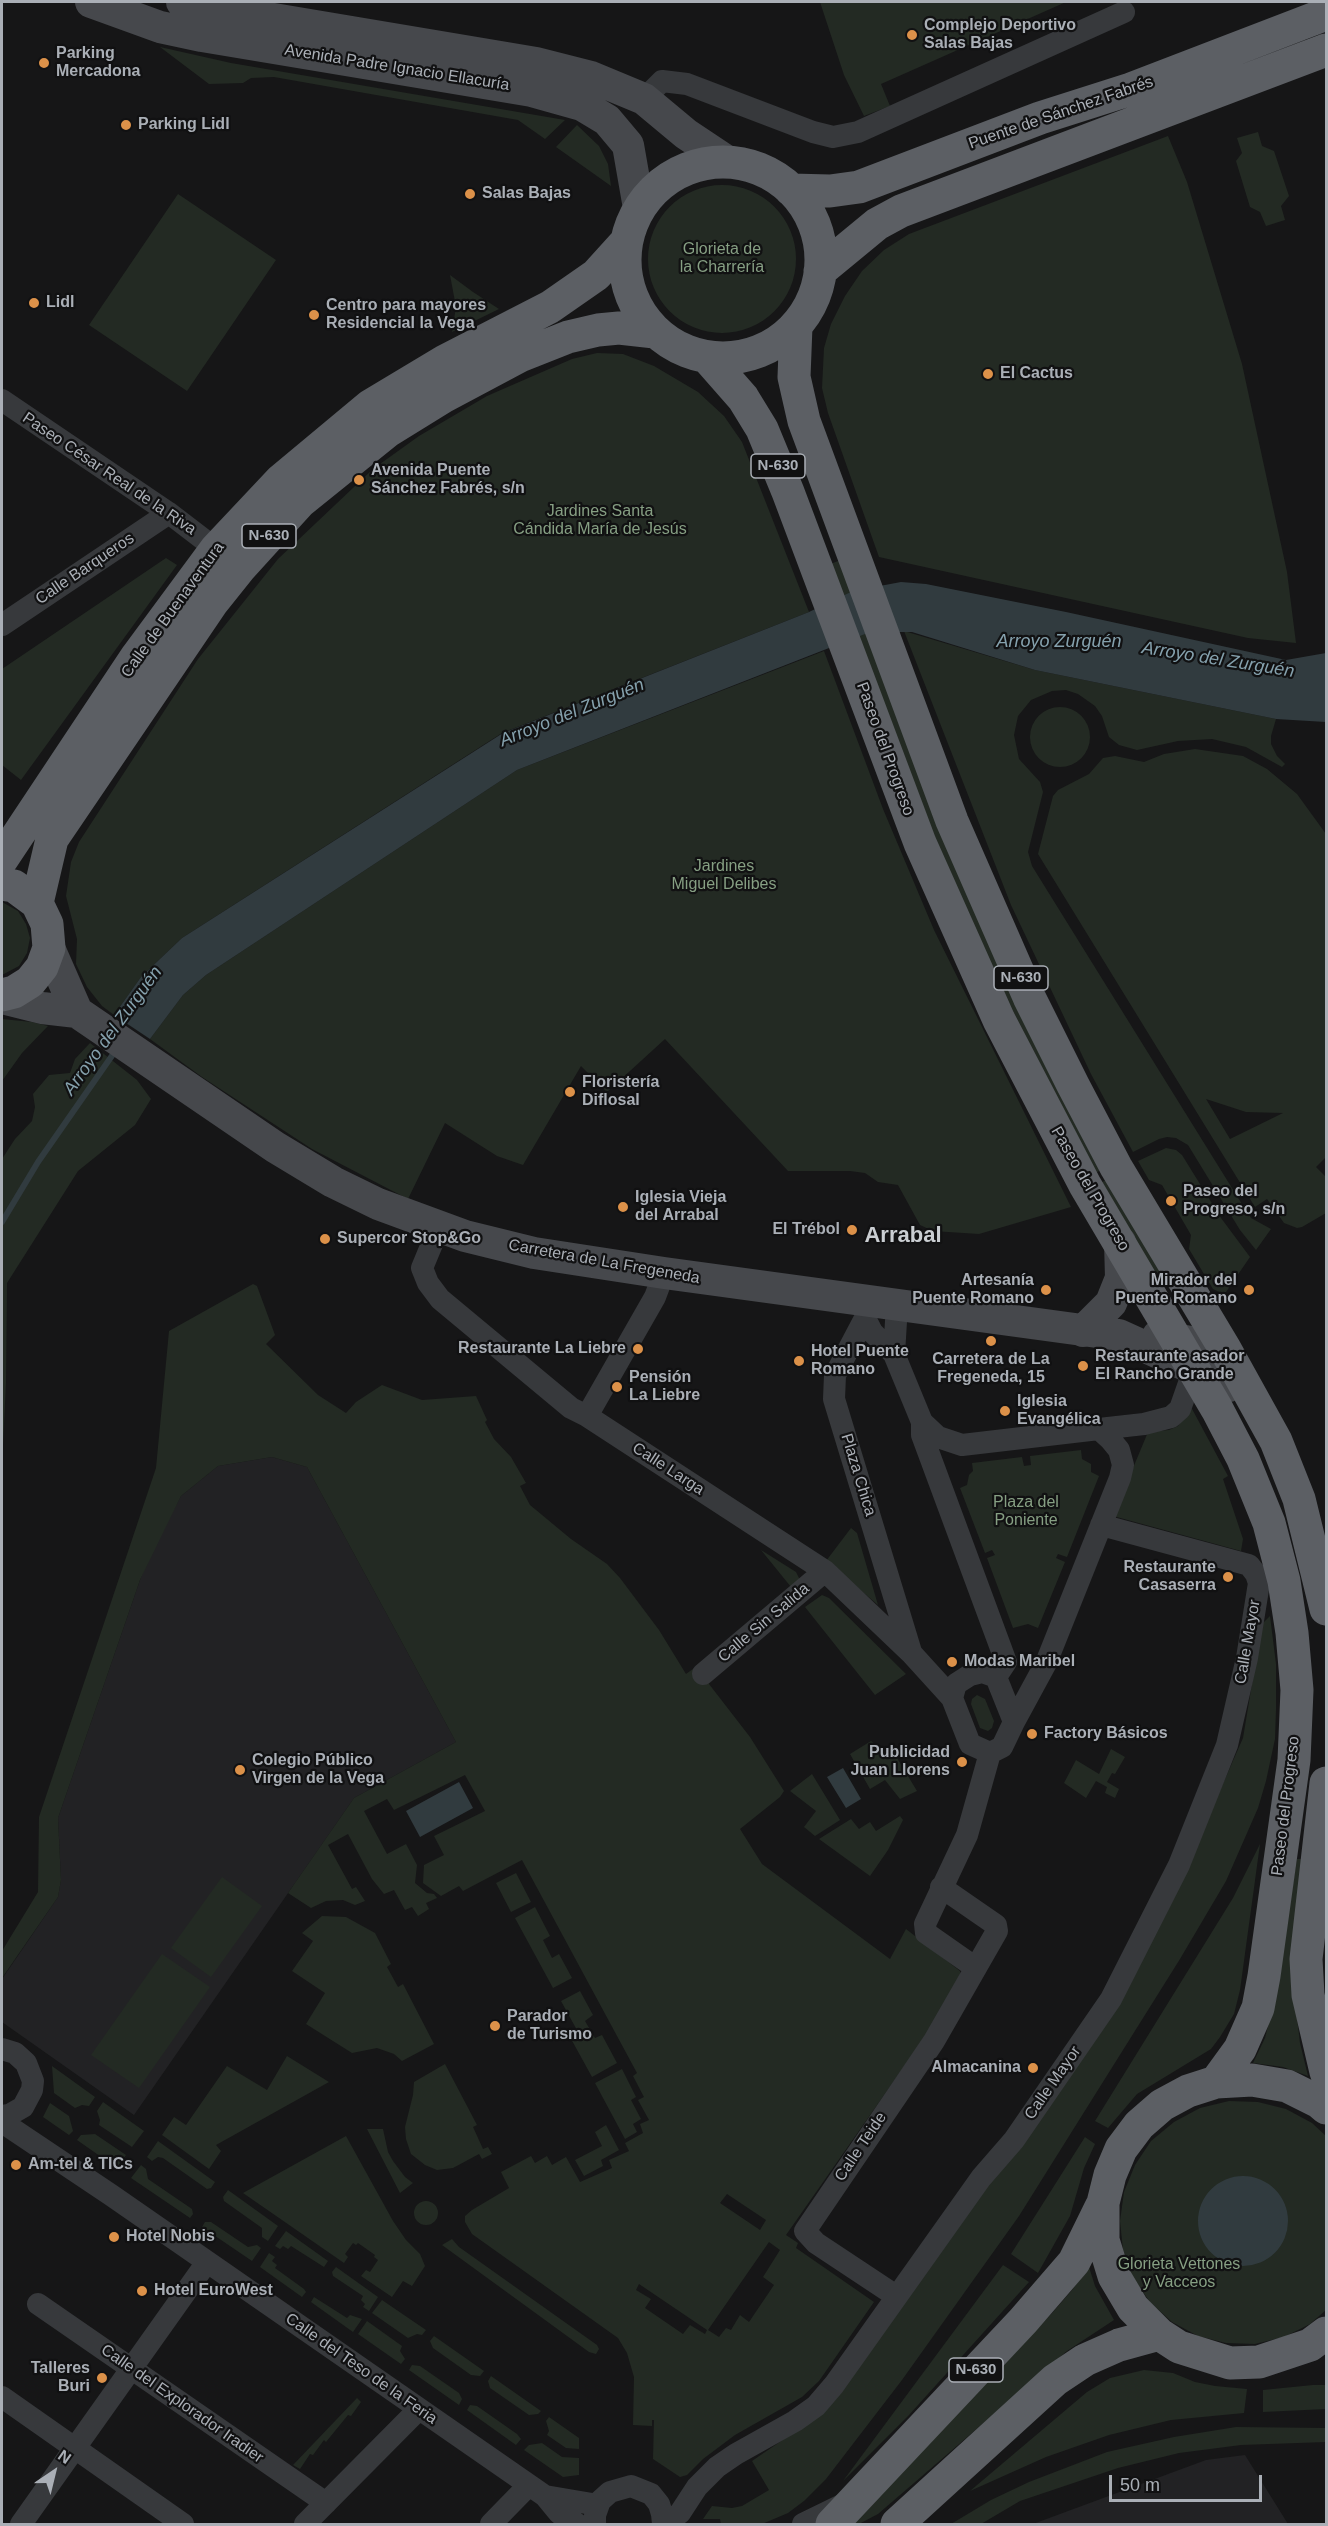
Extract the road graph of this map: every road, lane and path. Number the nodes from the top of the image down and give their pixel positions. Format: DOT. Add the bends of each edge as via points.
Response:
graph roads {
  1 [pos="91,2"];
  2 [pos="182,2"];
  3 [pos="1124,12"];
  4 [pos="1326,14"];
  5 [pos="1326,50"];
  6 [pos="644,99"];
  7 [pos="728,162"];
  8 [pos="791,190"];
  9 [pos="639,208"];
  10 [pos="625,243"];
  11 [pos="820,272"];
  12 [pos="796,326"];
  13 [pos="655,332"];
  14 [pos="707,357"];
  15 [pos="2,400"];
  16 [pos="169,513"];
  17 [pos="216,549"];
  18 [pos="2,625"];
  19 [pos="2,859"];
  20 [pos="2,884"];
  21 [pos="37,903"];
  22 [pos="49,948"];
  23 [pos="2,997"];
  24 [pos="86,1019"];
  25 [pos="438,1227"];
  26 [pos="1120,1242"];
  27 [pos="664,1274"];
  28 [pos="897,1305"];
  29 [pos="866,1309"];
  30 [pos="1083,1331"];
  31 [pos="894,1354"];
  32 [pos="1181,1364"];
  33 [pos="587,1416"];
  34 [pos="922,1422"];
  35 [pos="1099,1429"];
  36 [pos="1276,1442"];
  37 [pos="962,1445"];
  38 [pos="937,1475"];
  39 [pos="1101,1525"];
  40 [pos="825,1571"];
  41 [pos="1326,1609"];
  42 [pos="912,1654"];
  43 [pos="1046,1663"];
  44 [pos="1001,1670"];
  45 [pos="703,1674"];
  46 [pos="952,1698"];
  47 [pos="1014,1722"];
  48 [pos="990,1753"];
  49 [pos="1326,1783"];
  50 [pos="941,1887"];
  51 [pos="976,1968"];
  52 [pos="2,2049"];
  53 [pos="1326,2072"];
  54 [pos="1216,2082"];
  55 [pos="23,2107"];
  56 [pos="1326,2108"];
  57 [pos="2,2116"];
  58 [pos="2,2122"];
  59 [pos="30,2139"];
  60 [pos="1103,2203"];
  61 [pos="207,2262"];
  62 [pos="896,2296"];
  63 [pos="38,2304"];
  64 [pos="1159,2334"];
  65 [pos="1321,2342"];
  66 [pos="131,2369"];
  67 [pos="2,2397"];
  68 [pos="419,2409"];
  69 [pos="75,2448"];
  70 [pos="697,2487"];
  71 [pos="537,2491"];
  72 [pos="651,2494"];
  73 [pos="853,2500"];
  74 [pos="326,2503"];
  75 [pos="918,2512"];
  76 [pos="596,2515"];
  77 [pos="21,2524"];
  78 [pos="183,2524"];
  79 [pos="305,2524"];
  80 [pos="491,2524"];
  81 [pos="577,2524"];
  82 [pos="664,2524"];
  83 [pos="803,2524"];
  84 [pos="832,2524"];
  85 [pos="879,2524"];
  86 [pos="897,2524"];
  1 -- 9 [label="main road, Avenida Padre Ignacio Ellacuría" via="160,27 202,36 532,91 582,105 607,120 627,145"];
  2 -- 6 [label="main road, Avenida Padre Ignacio Ellacuría" via="536,63 591,77"];
  3 -- 6 [label="street" via="858,132 833,137 687,84 662,81"];
  4 -- 8 [label="highway, Puente de Sánchez Fabrés" via="859,187"];
  5 -- 11 [label="highway, Puente de Sánchez Fabrés" via="901,211 877,224"];
  6 -- 7 [label="main road, Avenida Padre Ignacio Ellacuría"];
  7 -- 8 [label="highway, N-630" via="772,175"];
  7 -- 9 [label="highway, N-630" via="693,166 662,182"];
  8 -- 11 [label="highway, N-630" via="809,213 819,242"];
  9 -- 10 [label="highway, N-630"];
  10 -- 13 [label="highway, N-630" via="625,275 635,306"];
  10 -- 17 [label="highway, Calle de Buenaventura / N-630" via="596,275 550,307 370,406 280,481"];
  11 -- 12 [label="highway, N-630" via="808,309"];
  12 -- 14 [label="highway, N-630" via="756,353 732,358"];
  12 -- 36 [label="highway, Paseo del Progreso / N-630" via="794,377 798,401 952,821 1034,1007 1116,1167"];
  13 -- 14 [label="highway, N-630" via="679,349"];
  13 -- 21 [label="highway, Calle de Buenaventura / N-630" via="598,330 520,356 388,431 300,502 212,603 52,839"];
  14 -- 26 [label="highway, Paseo del Progreso / N-630" via="744,399 762,429 920,843 999,1020 1085,1185"];
  15 -- 16 [label="street, Paseo César Real de la Riva"];
  16 -- 17 [label="street, Paseo César Real de la Riva"];
  16 -- 18 [label="street, Calle Barqueros"];
  17 -- 19 [label="highway, Calle de Buenaventura / N-630" via="137,657"];
  20 -- 21 [label="highway" via="14,886"];
  21 -- 22 [label="highway" via="47,924"];
  22 -- 23 [label="highway" via="42,967 30,982"];
  22 -- 24 [label="main road"];
  23 -- 24 [label="main road, Carretera de La Fregeneda"];
  24 -- 25 [label="main road, Carretera de La Fregeneda" via="333,1182"];
  25 -- 27 [label="main road, Carretera de La Fregeneda" via="534,1253"];
  25 -- 33 [label="street, Calle Larga" via="422,1268 440,1299 571,1408"];
  26 -- 30 [label="main road" via="1121,1278 1111,1303"];
  26 -- 32 [label="highway, Paseo del Progreso / N-630"];
  27 -- 29 [label="main road, Carretera de La Fregeneda"];
  27 -- 33 [label="street" via="655,1297"];
  28 -- 29 [label="main road, Carretera de La Fregeneda"];
  28 -- 30 [label="main road, Carretera de La Fregeneda"];
  28 -- 31 [label="street"];
  29 -- 31 [label="street" via="872,1332"];
  29 -- 42 [label="street, Plaza Chica" via="835,1375 834,1399"];
  30 -- 32 [label="main road, Carretera de La Fregeneda" via="1140,1334"];
  31 -- 34 [label="street"];
  32 -- 35 [label="street" via="1180,1409 1171,1418"];
  32 -- 36 [label="main road, Carretera de La Fregeneda" via="1196,1343 1211,1355 1244,1410"];
  32 -- 54 [label="highway, Paseo del Progreso / N-630" via="1244,1459 1269,1523 1284,1581 1297,1690 1294,1760 1258,2008 1240,2049"];
  33 -- 40 [label="street, Calle Larga"];
  34 -- 37 [label="street" via="938,1437"];
  34 -- 38 [label="street" via="922,1435"];
  35 -- 37 [label="street"];
  35 -- 39 [label="street" via="1119,1450 1123,1465"];
  36 -- 41 [label="highway, Paseo del Progreso / N-630" via="1299,1499"];
  37 -- 38 [label="street" via="950,1452"];
  38 -- 44 [label="street"];
  39 -- 43 [label="street"];
  39 -- 62 [label="street, Calle Mayor" via="1249,1565 1256,1575 1259,1583 1247,1658 1227,1745 1179,1865 1111,1999 1014,2140 981,2178"];
  40 -- 42 [label="street, Calle Larga"];
  40 -- 45 [label="street, Calle Sin Salida"];
  42 -- 46 [label="street, Calle Larga"];
  43 -- 44 [label="street" via="1031,1669"];
  43 -- 47 [label="street"];
  44 -- 46 [label="street" via="970,1675 956,1684"];
  44 -- 47 [label="street"];
  46 -- 48 [label="street" via="970,1744"];
  47 -- 48 [label="street" via="1002,1747"];
  48 -- 50 [label="street" via="967,1835"];
  49 -- 53 [label="highway" via="1306,1959 1308,1995"];
  50 -- 51 [label="street" via="925,1924 926,1933"];
  50 -- 51 [label="street, Calle Teide" via="996,1924 997,1931"];
  51 -- 62 [label="street, Calle Teide" via="934,2041 805,2231 816,2243"];
  52 -- 55 [label="street" via="15,2053 31,2071 32,2090"];
  54 -- 56 [label="highway, N-630" via="1252,2080 1287,2086"];
  54 -- 60 [label="highway, N-630" via="1162,2105 1139,2125 1118,2157"];
  55 -- 57 [label="street"];
  55 -- 59 [label="street"];
  58 -- 59 [label="street, Calle del Teso de la Feria"];
  59 -- 61 [label="street, Calle del Teso de la Feria"];
  60 -- 64 [label="highway, N-630" via="1104,2240 1113,2276 1133,2308"];
  60 -- 73 [label="highway, N-630" via="1074,2262"];
  61 -- 66 [label="street"];
  61 -- 68 [label="street, Calle del Teso de la Feria"];
  62 -- 70 [label="street, Calle Mayor" via="816,2406 736,2454"];
  63 -- 66 [label="street, Calle del Explorador Iradier"];
  64 -- 65 [label="highway, N-630" via="1179,2347 1230,2363 1259,2362"];
  64 -- 75 [label="highway" via="1085,2360 1055,2380"];
  66 -- 69 [label="street"];
  66 -- 74 [label="street, Calle del Explorador Iradier"];
  67 -- 69 [label="street"];
  68 -- 71 [label="street, Calle del Teso de la Feria"];
  68 -- 74 [label="street"];
  69 -- 77 [label="street"];
  69 -- 78 [label="street"];
  70 -- 72 [label="street"];
  70 -- 82 [label="street, Calle Mayor" via="680,2513"];
  71 -- 76 [label="street, Calle del Teso de la Feria"];
  71 -- 80 [label="street"];
  71 -- 81 [label="street, Calle del Teso de la Feria"];
  72 -- 76 [label="street" via="639,2488 621,2487 610,2492"];
  72 -- 82 [label="street" via="659,2504"];
  73 -- 83 [label="street"];
  73 -- 84 [label="highway, N-630"];
  74 -- 79 [label="street"];
  75 -- 85 [label="street"];
  75 -- 86 [label="highway"];
}
